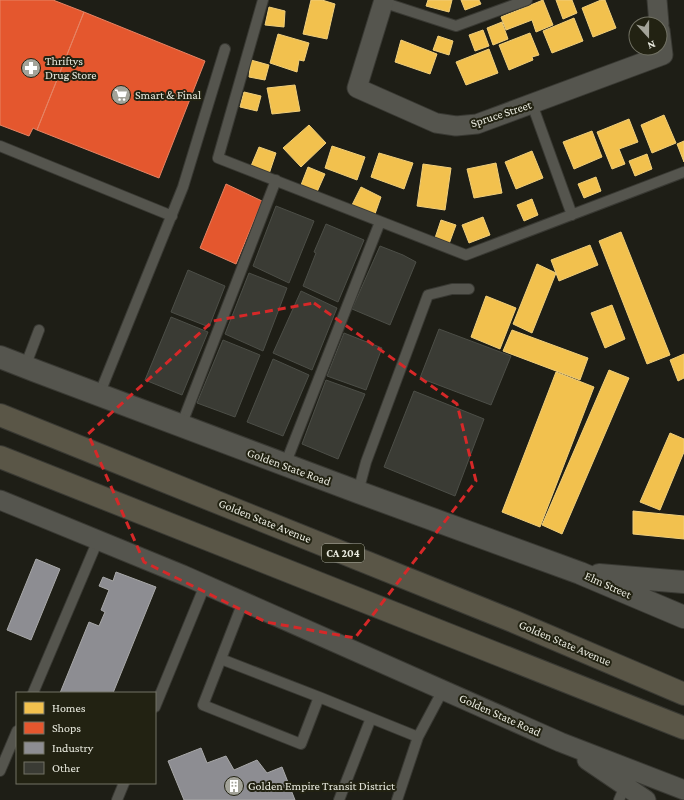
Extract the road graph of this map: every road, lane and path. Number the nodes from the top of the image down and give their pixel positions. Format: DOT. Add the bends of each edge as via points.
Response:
graph roads {
  1 [pos="264,0"];
  2 [pos="527,0"];
  3 [pos="657,0"];
  4 [pos="382,1"];
  5 [pos="658,16"];
  6 [pos="225,49"];
  7 [pos="660,56"];
  8 [pos="532,104"];
  9 [pos="0,146"];
  10 [pos="684,172"];
  11 [pos="276,180"];
  12 [pos="572,215"];
  13 [pos="172,216"];
  14 [pos="380,222"];
  15 [pos="469,289"];
  16 [pos="39,330"];
  17 [pos="0,357"];
  18 [pos="25,367"];
  19 [pos="99,395"];
  20 [pos="0,415"];
  21 [pos="181,426"];
  22 [pos="0,457"];
  23 [pos="285,465"];
  24 [pos="358,492"];
  25 [pos="0,500"];
  26 [pos="98,540"];
  27 [pos="580,573"];
  28 [pos="684,582"];
  29 [pos="205,585"];
  30 [pos="243,602"];
  31 [pos="684,617"];
  32 [pos="221,659"];
  33 [pos="443,690"];
  34 [pos="33,692"];
  35 [pos="684,694"];
  36 [pos="319,698"];
  37 [pos="156,705"];
  38 [pos="371,718"];
  39 [pos="684,728"];
  40 [pos="16,733"];
  41 [pos="418,738"];
  42 [pos="560,742"];
  43 [pos="0,771"];
  44 [pos="124,784"];
  45 [pos="684,790"];
  46 [pos="622,793"];
  47 [pos="117,800"];
  48 [pos="340,800"];
  49 [pos="397,800"];
  50 [pos="646,800"];
  1 -- 11 [label="lane" via="218,158"];
  2 -- 4 [label="lane" via="456,26"];
  3 -- 5 [label="street"];
  4 -- 8 [label="street, Spruce Street" via="357,88 436,123 456,126 477,124"];
  6 -- 13 [label="lane" via="184,186"];
  7 -- 8 [label="street, Spruce Street"];
  8 -- 12 [label="lane"];
  9 -- 13 [label="lane"];
  10 -- 12 [label="lane"];
  11 -- 14 [label="lane"];
  11 -- 21 [label="lane"];
  12 -- 14 [label="lane" via="466,255"];
  13 -- 19 [label="lane"];
  14 -- 23 [label="lane"];
  15 -- 24 [label="lane" via="452,289 428,295 366,462"];
  16 -- 18 [label="lane"];
  17 -- 18 [label="street, Golden State Road"];
  18 -- 19 [label="street, Golden State Road"];
  19 -- 21 [label="street, Golden State Road"];
  20 -- 35 [label="highway, Golden State Avenue / CA 204" via="508,619"];
  21 -- 23 [label="street, Golden State Road"];
  22 -- 39 [label="highway"];
  23 -- 24 [label="street, Golden State Road"];
  24 -- 27 [label="street, Golden State Road"];
  25 -- 26 [label="street, Golden State Road"];
  26 -- 29 [label="street, Golden State Road"];
  26 -- 34 [label="lane"];
  27 -- 28 [label="street, Elm Street"];
  27 -- 31 [label="street, Elm Street"];
  29 -- 30 [label="street, Golden State Road"];
  29 -- 37 [label="lane"];
  30 -- 32 [label="lane"];
  30 -- 33 [label="street, Golden State Road"];
  32 -- 36 [label="lane"];
  32 -- 36 [label="lane" via="203,705 301,744"];
  33 -- 41 [label="lane"];
  33 -- 42 [label="street, Golden State Road"];
  36 -- 38 [label="lane"];
  38 -- 41 [label="lane"];
  38 -- 48 [label="lane"];
  40 -- 43 [label="lane"];
  41 -- 49 [label="lane"];
  42 -- 45 [label="street, Golden State Road"];
  42 -- 46 [label="street, Golden State Road"];
  44 -- 47 [label="lane"];
  46 -- 50 [label="street, Golden State Road"];
}
